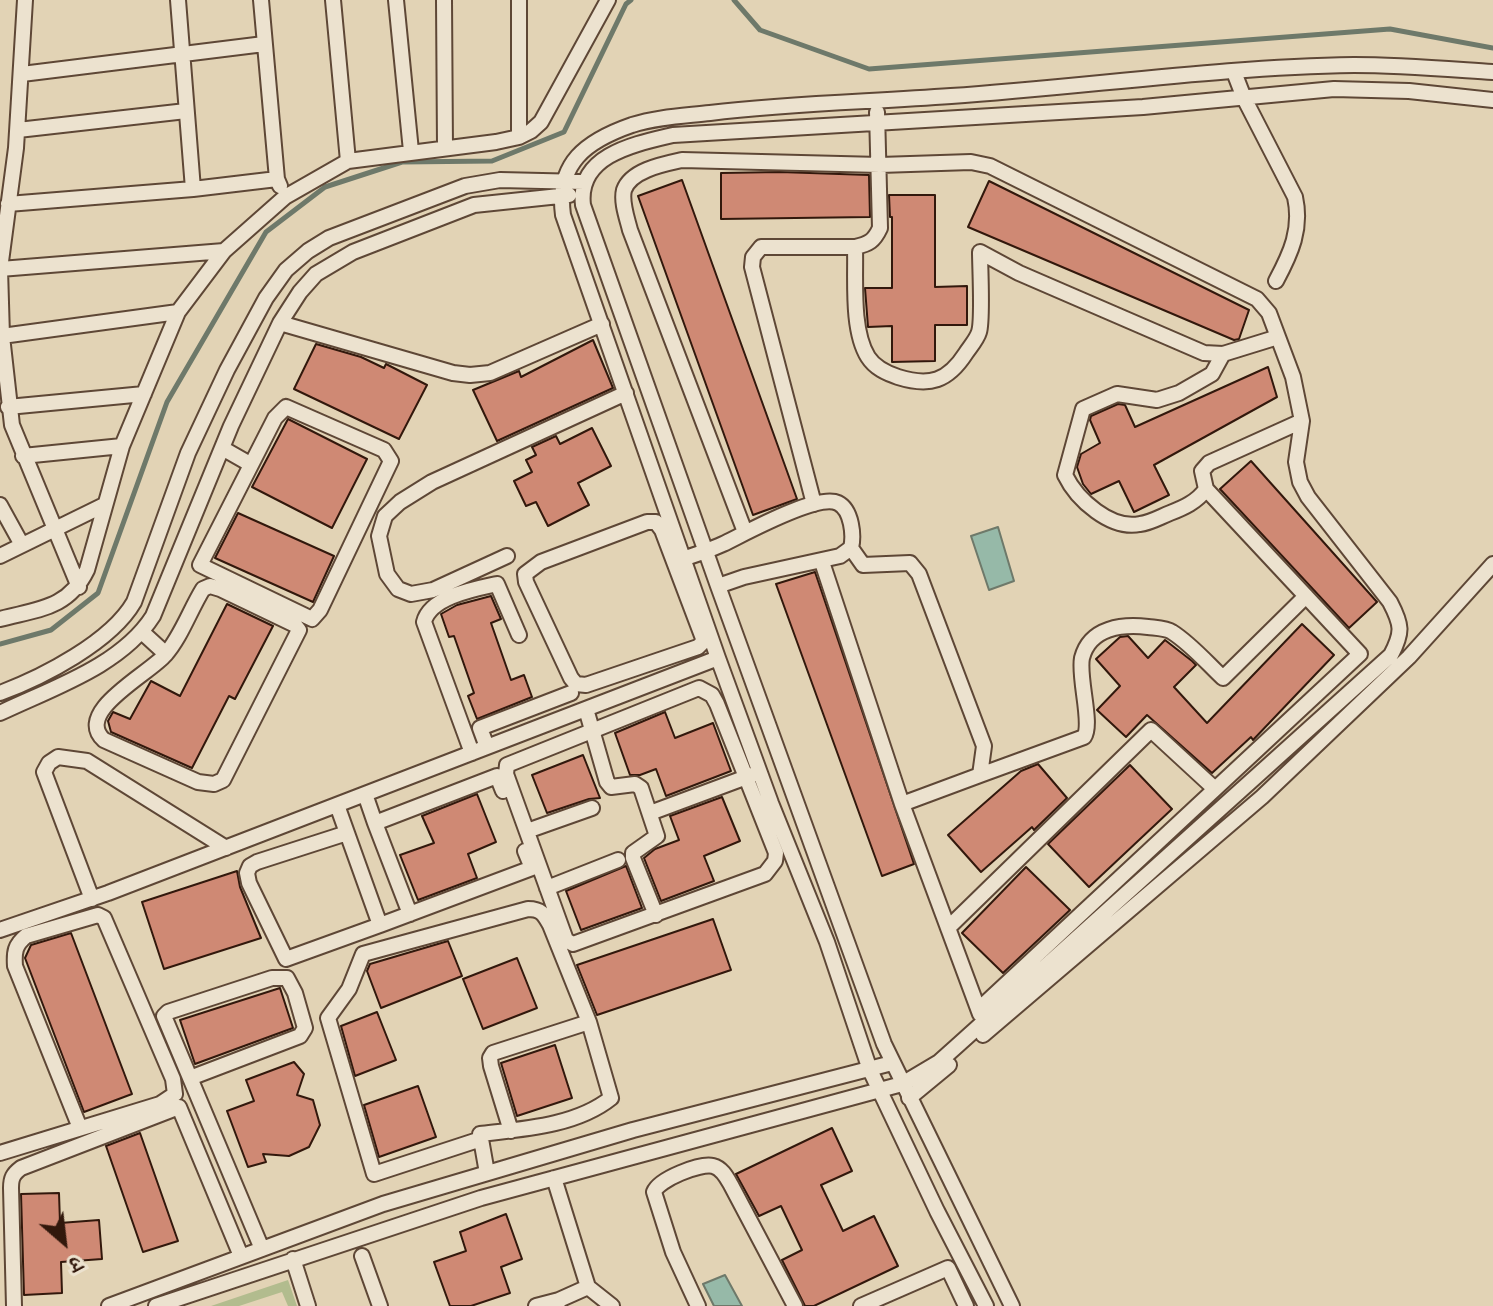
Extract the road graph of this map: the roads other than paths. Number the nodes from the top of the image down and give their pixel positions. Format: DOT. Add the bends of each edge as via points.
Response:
graph roads {
  1 [pos="25,0"];
  2 [pos="178,0"];
  3 [pos="261,0"];
  4 [pos="333,0"];
  5 [pos="396,0"];
  6 [pos="444,0"];
  7 [pos="519,0"];
  8 [pos="608,0"];
  9 [pos="264,44"];
  10 [pos="182,53"];
  11 [pos="1234,72"];
  12 [pos="1493,72"];
  13 [pos="22,74"];
  14 [pos="1244,98"];
  15 [pos="876,100"];
  16 [pos="1493,100"];
  17 [pos="186,111"];
  18 [pos="878,121"];
  19 [pos="18,130"];
  20 [pos="519,137"];
  21 [pos="445,147"];
  22 [pos="411,151"];
  23 [pos="348,161"];
  24 [pos="880,165"];
  25 [pos="277,179"];
  26 [pos="583,188"];
  27 [pos="193,189"];
  28 [pos="561,189"];
  29 [pos="285,197"];
  30 [pos="8,204"];
  31 [pos="855,247"];
  32 [pos="224,251"];
  33 [pos="0,269"];
  34 [pos="1276,281"];
  35 [pos="178,312"];
  36 [pos="1,319"];
  37 [pos="280,323"];
  38 [pos="602,324"];
  39 [pos="2,336"];
  40 [pos="1278,337"];
  41 [pos="1223,354"];
  42 [pos="626,393"];
  43 [pos="144,394"];
  44 [pos="8,407"];
  45 [pos="1302,421"];
  46 [pos="122,446"];
  47 [pos="222,448"];
  48 [pos="23,456"];
  49 [pos="250,464"];
  50 [pos="1206,489"];
  51 [pos="814,504"];
  52 [pos="0,505"];
  53 [pos="104,505"];
  54 [pos="195,512"];
  55 [pos="220,525"];
  56 [pos="53,528"];
  57 [pos="745,532"];
  58 [pos="22,545"];
  59 [pos="851,548"];
  60 [pos="705,551"];
  61 [pos="0,556"];
  62 [pos="507,556"];
  63 [pos="679,560"];
  64 [pos="822,562"];
  65 [pos="1493,564"];
  66 [pos="718,586"];
  67 [pos="79,587"];
  68 [pos="1306,596"];
  69 [pos="0,619"];
  70 [pos="142,632"];
  71 [pos="519,635"];
  72 [pos="166,654"];
  73 [pos="718,658"];
  74 [pos="601,680"];
  75 [pos="0,693"];
  76 [pos="571,693"];
  77 [pos="609,699"];
  78 [pos="586,709"];
  79 [pos="0,713"];
  80 [pos="570,715"];
  81 [pos="480,728"];
  82 [pos="464,732"];
  83 [pos="593,732"];
  84 [pos="578,737"];
  85 [pos="487,747"];
  86 [pos="472,753"];
  87 [pos="753,775"];
  88 [pos="980,775"];
  89 [pos="1215,789"];
  90 [pos="365,794"];
  91 [pos="902,804"];
  92 [pos="337,805"];
  93 [pos="592,808"];
  94 [pos="650,813"];
  95 [pos="375,823"];
  96 [pos="527,831"];
  97 [pos="347,833"];
  98 [pos="226,848"];
  99 [pos="618,860"];
  100 [pos="547,888"];
  101 [pos="92,899"];
  102 [pos="410,914"];
  103 [pos="656,915"];
  104 [pos="380,925"];
  105 [pos="948,928"];
  106 [pos="0,930"];
  107 [pos="981,1016"];
  108 [pos="589,1022"];
  109 [pos="892,1063"];
  110 [pos="870,1070"];
  111 [pos="190,1078"];
  112 [pos="880,1091"];
  113 [pos="906,1091"];
  114 [pos="80,1128"];
  115 [pos="633,1130"];
  116 [pos="511,1131"];
  117 [pos="481,1139"];
  118 [pos="0,1153"];
  119 [pos="643,1154"];
  120 [pos="487,1173"];
  121 [pos="554,1178"];
  122 [pos="262,1249"];
  123 [pos="241,1256"];
  124 [pos="362,1256"];
  125 [pos="293,1259"];
  126 [pos="963,1261"];
  127 [pos="948,1268"];
  128 [pos="588,1287"];
  129 [pos="150,1289"];
  130 [pos="558,1303"];
  131 [pos="14,1306"];
  132 [pos="109,1306"];
  133 [pos="156,1306"];
  134 [pos="308,1306"];
  135 [pos="380,1306"];
  136 [pos="536,1306"];
  137 [pos="612,1306"];
  138 [pos="698,1306"];
  139 [pos="795,1306"];
  140 [pos="861,1306"];
  141 [pos="966,1306"];
  142 [pos="986,1306"];
  143 [pos="1012,1306"];
  1 -- 13 [label="street"];
  2 -- 10 [label="street"];
  3 -- 9 [label="street"];
  4 -- 23 [label="street"];
  5 -- 22 [label="street"];
  6 -- 21 [label="street"];
  7 -- 20 [label="street"];
  8 -- 20 [label="street" via="541,122"];
  9 -- 10 [label="street"];
  9 -- 25 [label="street"];
  10 -- 13 [label="street"];
  10 -- 17 [label="street"];
  11 -- 12 [label="street" via="1356,65"];
  11 -- 14 [label="street"];
  11 -- 15 [label="street"];
  13 -- 19 [label="street"];
  14 -- 16 [label="street" via="1334,89"];
  14 -- 18 [label="street"];
  14 -- 34 [label="street" via="1295,197 1299,215 1291,252"];
  15 -- 18 [label="street"];
  15 -- 28 [label="street" via="776,105 633,125 577,156"];
  17 -- 19 [label="street"];
  17 -- 27 [label="street"];
  18 -- 24 [label="street"];
  18 -- 26 [label="street" via="673,135 628,147 596,164"];
  19 -- 30 [label="street"];
  20 -- 21 [label="street"];
  21 -- 22 [label="street"];
  22 -- 23 [label="street"];
  23 -- 29 [label="street"];
  24 -- 31 [label="street" via="880,228 869,244"];
  24 -- 40 [label="street" via="990,166 1245,291 1269,313"];
  24 -- 57 [label="street" via="682,160 655,166 629,181 624,191 630,230"];
  25 -- 27 [label="street"];
  25 -- 29 [label="street"];
  26 -- 28 [label="street"];
  26 -- 60 [label="street" via="583,205"];
  27 -- 30 [label="street"];
  28 -- 37 [label="street" via="474,205 353,252 316,274"];
  28 -- 38 [label="street" via="563,215"];
  28 -- 75 [label="street" via="500,180 465,186 329,238 286,270 227,370 188,453 124,619 49,670"];
  29 -- 32 [label="street"];
  30 -- 33 [label="street"];
  31 -- 41 [label="street" via="863,345 883,372 909,381 943,378 957,368 980,332 980,252 1188,348"];
  31 -- 51 [label="street" via="775,245 761,247 753,257"];
  32 -- 33 [label="street"];
  32 -- 35 [label="street"];
  33 -- 36 [label="street"];
  35 -- 39 [label="street"];
  35 -- 43 [label="street"];
  36 -- 39 [label="street"];
  37 -- 38 [label="street" via="470,375 490,373"];
  37 -- 47 [label="street"];
  38 -- 42 [label="street"];
  39 -- 44 [label="street"];
  40 -- 41 [label="street"];
  40 -- 45 [label="street"];
  41 -- 50 [label="street" via="1212,374 1179,393 1157,400 1117,394 1083,409 1066,465 1069,484 1087,506 1124,524 1138,525 1169,514 1200,498"];
  42 -- 62 [label="street" via="432,482 385,516 379,536 387,574 398,589 411,594 433,590"];
  42 -- 63 [label="street"];
  43 -- 44 [label="street"];
  43 -- 46 [label="street"];
  44 -- 48 [label="street"];
  45 -- 50 [label="street" via="1209,463 1202,471"];
  45 -- 107 [label="street" via="1296,462 1300,482 1399,619 1400,637 1391,655"];
  46 -- 48 [label="street"];
  46 -- 53 [label="street"];
  47 -- 49 [label="street"];
  47 -- 54 [label="street"];
  48 -- 56 [label="street"];
  49 -- 55 [label="street"];
  49 -- 55 [label="street" via="286,407 384,450 391,461 312,619 200,565"];
  50 -- 68 [label="street"];
  51 -- 57 [label="street"];
  51 -- 59 [label="street" via="838,503 846,510"];
  52 -- 58 [label="street"];
  53 -- 56 [label="street"];
  53 -- 67 [label="street"];
  54 -- 55 [label="street"];
  54 -- 70 [label="street"];
  56 -- 58 [label="street"];
  56 -- 67 [label="street"];
  57 -- 60 [label="street"];
  58 -- 61 [label="street"];
  59 -- 64 [label="street"];
  59 -- 88 [label="street" via="863,565 910,563 919,574 984,746"];
  60 -- 63 [label="street"];
  60 -- 66 [label="street"];
  63 -- 73 [label="street"];
  63 -- 74 [label="street" via="704,641"];
  63 -- 74 [label="street" via="656,522 647,522 541,562 525,574 571,678 586,685"];
  64 -- 66 [label="street"];
  64 -- 91 [label="street"];
  65 -- 113 [label="street" via="1409,657 1262,797"];
  66 -- 109 [label="street"];
  67 -- 69 [label="street" via="51,606"];
  68 -- 88 [label="street" via="1223,678 1170,630 1129,624 1107,629 1082,656 1088,731 1084,737"];
  68 -- 89 [label="street" via="1360,654"];
  70 -- 72 [label="street"];
  70 -- 79 [label="street" via="87,670"];
  71 -- 82 [label="street" via="497,584 439,603 426,613 424,622"];
  72 -- 72 [label="street" via="104,706 97,733 198,782 214,784 223,780 299,630 210,586 203,589"];
  73 -- 77 [label="street"];
  73 -- 87 [label="street"];
  74 -- 77 [label="street"];
  76 -- 81 [label="street"];
  77 -- 78 [label="street"];
  78 -- 80 [label="street"];
  78 -- 83 [label="street"];
  80 -- 84 [label="street"];
  80 -- 85 [label="street"];
  81 -- 82 [label="street"];
  81 -- 85 [label="street"];
  82 -- 86 [label="street"];
  83 -- 84 [label="street"];
  83 -- 87 [label="street" via="699,688 717,704"];
  83 -- 94 [label="street" via="607,782 611,787 641,788"];
  84 -- 96 [label="street" via="507,765"];
  85 -- 86 [label="street"];
  86 -- 90 [label="street"];
  87 -- 94 [label="street"];
  87 -- 103 [label="street" via="776,853 771,869"];
  87 -- 110 [label="street" via="827,942"];
  88 -- 91 [label="street"];
  89 -- 105 [label="street" via="1151,730"];
  89 -- 107 [label="street"];
  90 -- 92 [label="street"];
  90 -- 95 [label="street"];
  91 -- 105 [label="street"];
  92 -- 97 [label="street"];
  92 -- 98 [label="street"];
  93 -- 96 [label="street"];
  94 -- 103 [label="street" via="657,836 633,858"];
  95 -- 102 [label="street"];
  95 -- 102 [label="street" via="497,776 532,868"];
  96 -- 100 [label="street"];
  97 -- 104 [label="street"];
  97 -- 104 [label="street" via="257,862 247,873 249,883 286,959"];
  98 -- 101 [label="street"];
  98 -- 101 [label="street" via="101,767 58,757 44,772"];
  99 -- 100 [label="street"];
  100 -- 103 [label="street" via="566,940 573,944"];
  101 -- 106 [label="street"];
  102 -- 104 [label="street"];
  105 -- 107 [label="street"];
  107 -- 113 [label="street"];
  108 -- 116 [label="street" via="493,1053 491,1066"];
  108 -- 116 [label="street" via="611,1098 581,1114"];
  108 -- 117 [label="street" via="550,925 537,909 363,954 328,1024 374,1174"];
  109 -- 110 [label="street"];
  109 -- 113 [label="street"];
  110 -- 112 [label="street"];
  110 -- 115 [label="street"];
  111 -- 111 [label="street" via="300,1036 305,1028 287,978 272,978 164,1016"];
  111 -- 122 [label="street"];
  112 -- 113 [label="street"];
  112 -- 119 [label="street"];
  112 -- 126 [label="street"];
  113 -- 143 [label="street"];
  114 -- 114 [label="street" via="15,966 14,951 26,936 98,915 104,918 175,1094 160,1104"];
  114 -- 118 [label="street"];
  115 -- 119 [label="street"];
  115 -- 120 [label="street"];
  116 -- 117 [label="street" via="480,1134"];
  117 -- 120 [label="street"];
  119 -- 121 [label="street"];
  120 -- 122 [label="street"];
  121 -- 125 [label="street"];
  121 -- 128 [label="street"];
  122 -- 123 [label="street"];
  123 -- 129 [label="street"];
  123 -- 131 [label="street" via="179,1107 15,1173"];
  124 -- 135 [label="street"];
  125 -- 133 [label="street"];
  125 -- 134 [label="street"];
  126 -- 127 [label="street"];
  126 -- 142 [label="street"];
  127 -- 140 [label="street"];
  127 -- 141 [label="street"];
  128 -- 130 [label="street"];
  128 -- 137 [label="street"];
  129 -- 132 [label="street"];
  129 -- 133 [label="street"];
  130 -- 136 [label="street"];
  138 -- 139 [label="street" via="654,1192 666,1179 704,1165 721,1170 731,1185"];
}
